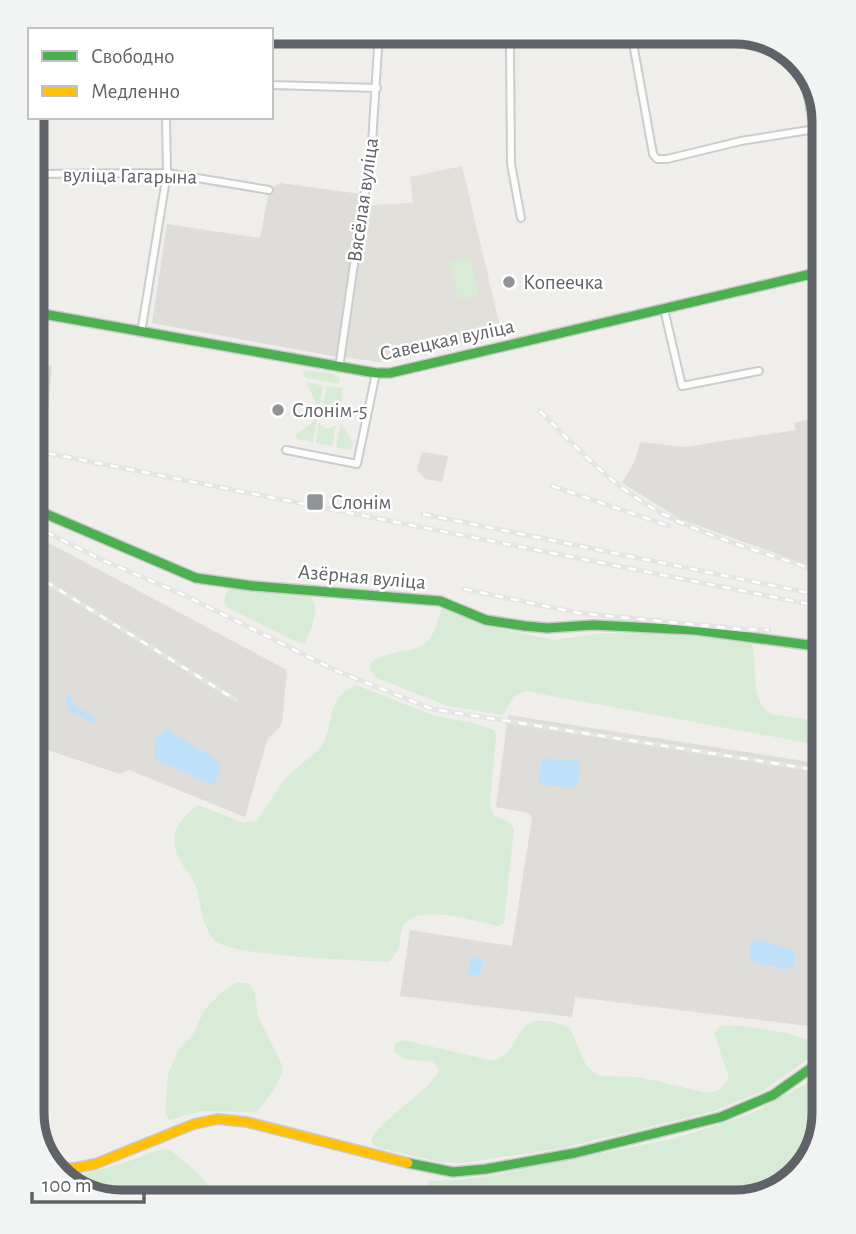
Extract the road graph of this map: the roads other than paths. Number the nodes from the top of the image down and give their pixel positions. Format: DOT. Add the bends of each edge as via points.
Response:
graph roads {
  1 [pos="379,44"];
  2 [pos="512,44"];
  3 [pos="633,44"];
  4 [pos="273,85"];
  5 [pos="377,88"];
  6 [pos="166,119"];
  7 [pos="812,129"];
  8 [pos="167,173"];
  9 [pos="44,174"];
  10 [pos="269,190"];
  11 [pos="521,218"];
  12 [pos="812,274"];
  13 [pos="664,309"];
  14 [pos="44,314"];
  15 [pos="141,333"];
  16 [pos="339,368"];
  17 [pos="759,371"];
  18 [pos="376,373"];
  19 [pos="286,450"];
  20 [pos="44,513"];
  21 [pos="812,645"];
  22 [pos="812,1067"];
  23 [pos="65,1166"];
  1 -- 5 [label="street, Вясёлая вуліца"];
  2 -- 11 [label="street" via="511,164"];
  3 -- 7 [label="street" via="657,159"];
  4 -- 5 [label="street"];
  5 -- 16 [label="street, Вясёлая вуліца" via="370,176"];
  6 -- 8 [label="street"];
  8 -- 9 [label="street, вуліца Гагарына"];
  8 -- 10 [label="street, вуліца Гагарына"];
  8 -- 15 [label="street"];
  12 -- 13 [label="main road, Савецкая вуліца"];
  13 -- 17 [label="street" via="682,386"];
  13 -- 18 [label="main road, Савецкая вуліца"];
  14 -- 15 [label="main road, Савецкая вуліца"];
  15 -- 16 [label="main road, Савецкая вуліца"];
  16 -- 18 [label="main road, Савецкая вуліца"];
  18 -- 19 [label="street" via="357,464"];
  20 -- 21 [label="main road, Азёрная вуліца" via="196,578 440,601 486,620 525,626 695,630"];
  22 -- 23 [label="main road" via="773,1095 721,1117 575,1153 486,1169 453,1172 426,1168 247,1122 217,1119 120,1154"];
}
